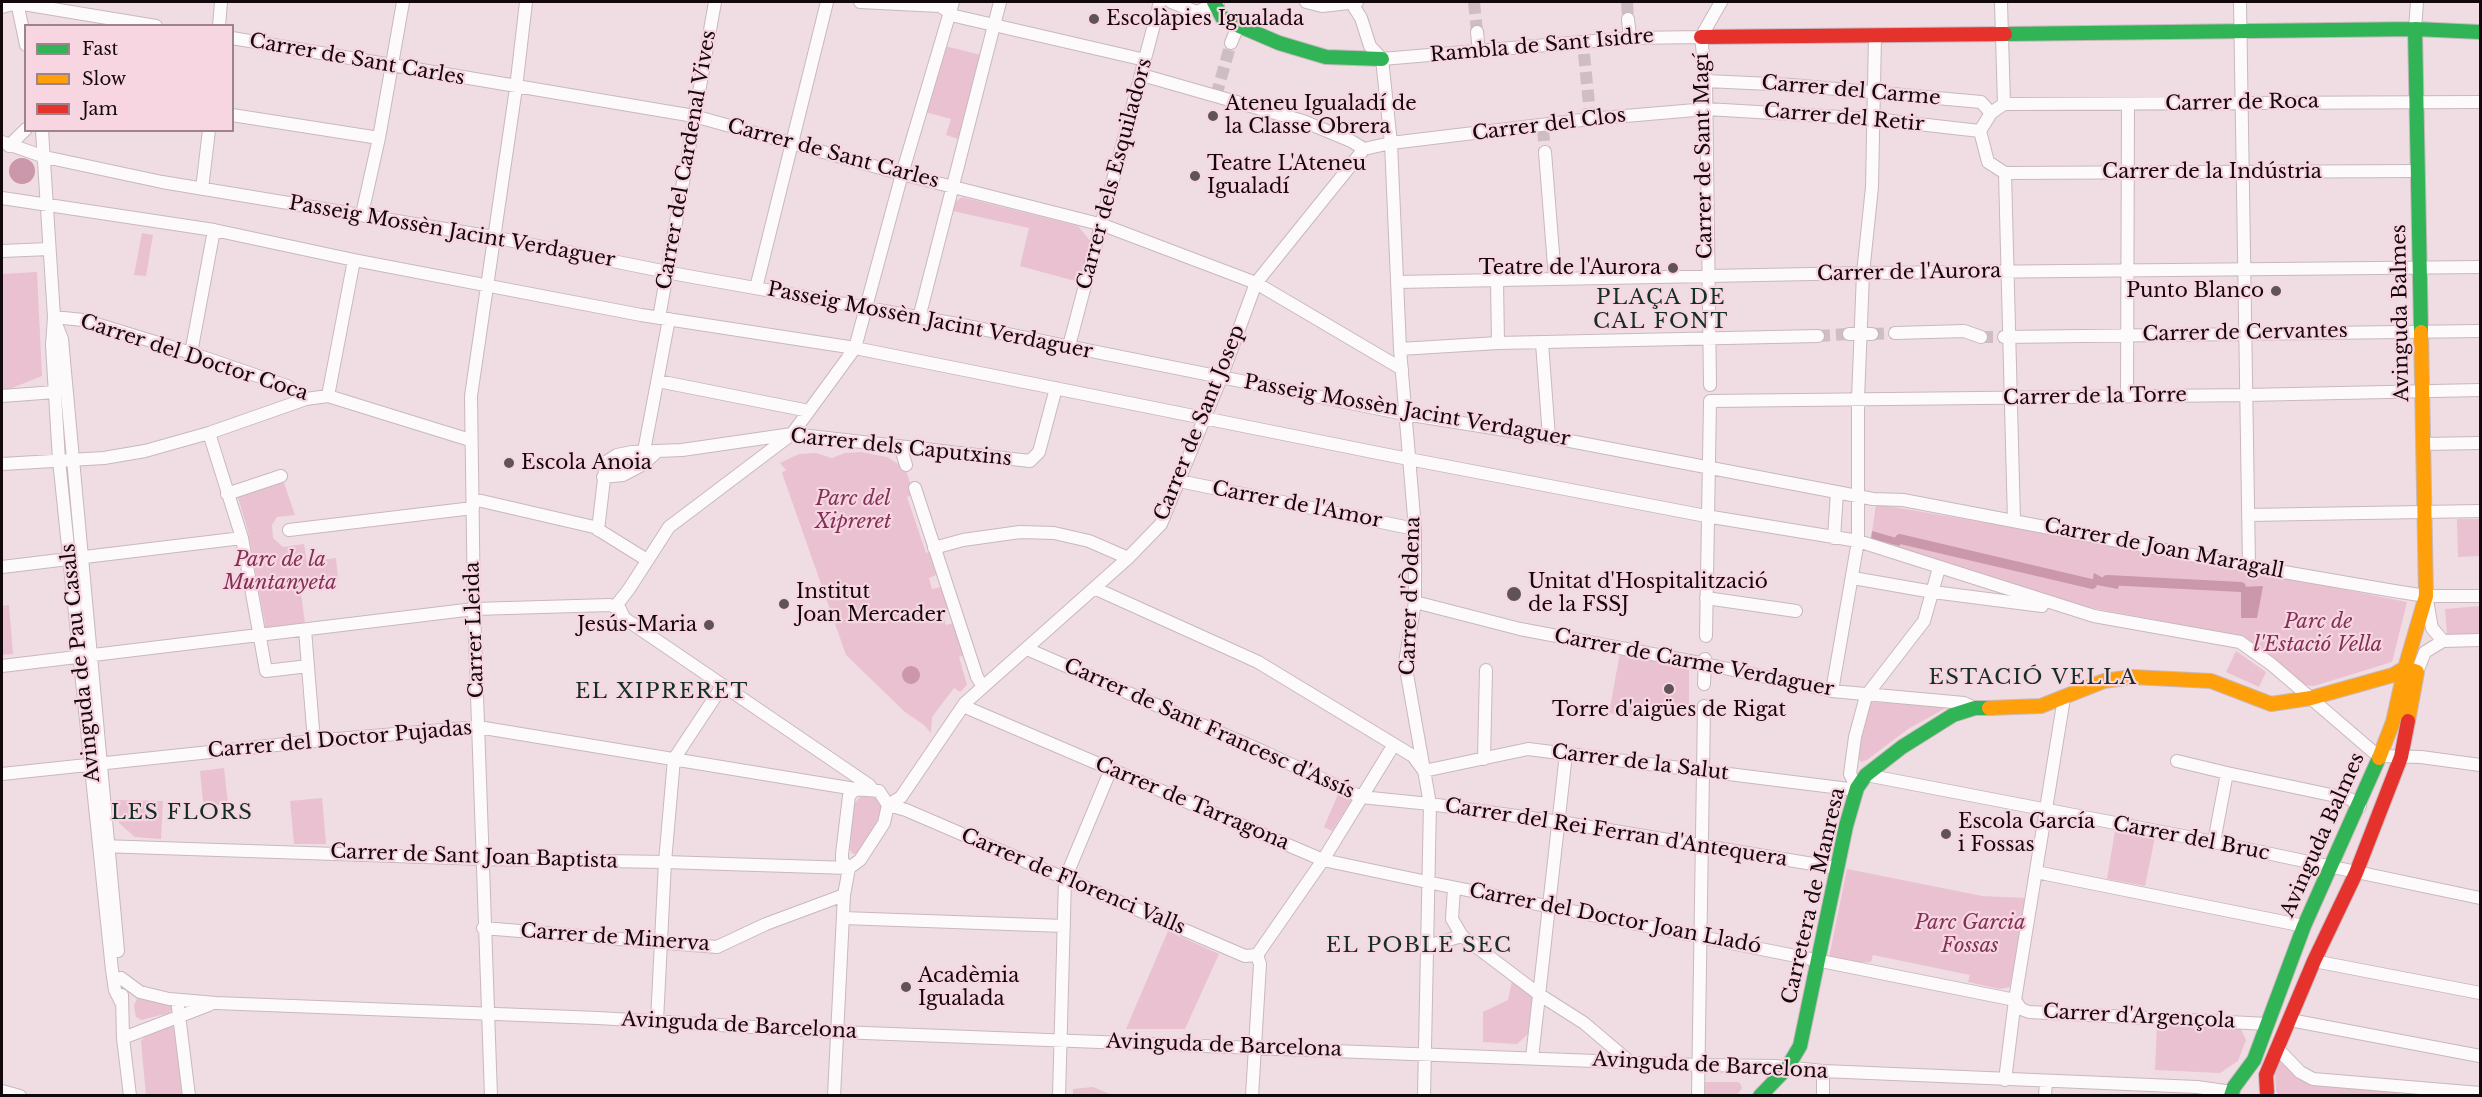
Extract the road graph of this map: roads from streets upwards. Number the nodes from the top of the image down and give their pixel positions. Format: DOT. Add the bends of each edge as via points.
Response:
graph roads {
  1 [pos="17,2"];
  2 [pos="221,2"];
  3 [pos="403,2"];
  4 [pos="526,2"];
  5 [pos="715,2"];
  6 [pos="827,2"];
  7 [pos="860,2"];
  8 [pos="1000,2"];
  9 [pos="1160,2"];
  10 [pos="1171,2"];
  11 [pos="1215,2"];
  12 [pos="1306,2"];
  13 [pos="1352,2"];
  14 [pos="1357,2"];
  15 [pos="1721,2"];
  16 [pos="2001,2"];
  17 [pos="2241,2"];
  18 [pos="2416,2"];
  19 [pos="951,6"];
  20 [pos="2,7"];
  21 [pos="1628,19"];
  22 [pos="144,24"];
  23 [pos="219,24"];
  24 [pos="994,26"];
  25 [pos="1238,26"];
  26 [pos="2415,29"];
  27 [pos="2241,30"];
  28 [pos="1477,32"];
  29 [pos="2001,32"];
  30 [pos="2481,32"];
  31 [pos="24,35"];
  32 [pos="1875,36"];
  33 [pos="1701,37"];
  34 [pos="234,38"];
  35 [pos="1630,38"];
  36 [pos="1231,43"];
  37 [pos="1479,52"];
  38 [pos="1382,59"];
  39 [pos="1145,60"];
  40 [pos="391,64"];
  41 [pos="1142,75"];
  42 [pos="1706,81"];
  43 [pos="516,87"];
  44 [pos="1874,91"];
  45 [pos="2417,102"];
  46 [pos="2481,102"];
  47 [pos="2243,103"];
  48 [pos="2004,104"];
  49 [pos="2128,105"];
  50 [pos="1707,109"];
  51 [pos="1992,113"];
  52 [pos="234,115"];
  53 [pos="694,116"];
  54 [pos="1874,119"];
  55 [pos="24,130"];
  56 [pos="1980,131"];
  57 [pos="42,132"];
  58 [pos="209,132"];
  59 [pos="379,138"];
  60 [pos="791,141"];
  61 [pos="1391,143"];
  62 [pos="5,144"];
  63 [pos="1364,149"];
  64 [pos="1545,152"];
  65 [pos="45,157"];
  66 [pos="2418,171"];
  67 [pos="2126,172"];
  68 [pos="2244,172"];
  69 [pos="2005,173"];
  70 [pos="902,174"];
  71 [pos="952,186"];
  72 [pos="202,189"];
  73 [pos="2,198"];
  74 [pos="48,206"];
  75 [pos="362,214"];
  76 [pos="1103,225"];
  77 [pos="214,230"];
  78 [pos="493,237"];
  79 [pos="50,249"];
  80 [pos="2,251"];
  81 [pos="354,260"];
  82 [pos="2481,267"];
  83 [pos="2420,268"];
  84 [pos="2125,270"];
  85 [pos="2245,270"];
  86 [pos="2007,271"];
  87 [pos="666,272"];
  88 [pos="1863,273"];
  89 [pos="1707,275"];
  90 [pos="1555,278"];
  91 [pos="1497,280"];
  92 [pos="1398,282"];
  93 [pos="1256,283"];
  94 [pos="486,285"];
  95 [pos="756,288"];
  96 [pos="865,308"];
  97 [pos="919,318"];
  98 [pos="54,319"];
  99 [pos="664,319"];
  100 [pos="2421,331"];
  101 [pos="2481,331"];
  102 [pos="1895,333"];
  103 [pos="2125,334"];
  104 [pos="2246,334"];
  105 [pos="1818,336"];
  106 [pos="1981,337"];
  107 [pos="2007,337"];
  108 [pos="1710,340"];
  109 [pos="1498,343"];
  110 [pos="1542,344"];
  111 [pos="1069,346"];
  112 [pos="855,348"];
  113 [pos="1400,349"];
  114 [pos="191,353"];
  115 [pos="1402,369"];
  116 [pos="1221,378"];
  117 [pos="658,381"];
  118 [pos="1710,385"];
  119 [pos="287,386"];
  120 [pos="1056,388"];
  121 [pos="2481,390"];
  122 [pos="55,392"];
  123 [pos="2422,392"];
  124 [pos="2247,395"];
  125 [pos="2,396"];
  126 [pos="328,396"];
  127 [pos="2127,396"];
  128 [pos="2011,398"];
  129 [pos="306,399"];
  130 [pos="1858,399"];
  131 [pos="289,406"];
  132 [pos="809,411"];
  133 [pos="1405,414"];
  134 [pos="1204,418"];
  135 [pos="209,433"];
  136 [pos="792,434"];
  137 [pos="1549,437"];
  138 [pos="470,440"];
  139 [pos="2481,443"];
  140 [pos="2423,444"];
  141 [pos="900,446"];
  142 [pos="644,451"];
  143 [pos="658,451"];
  144 [pos="1410,459"];
  145 [pos="65,460"];
  146 [pos="2,464"];
  147 [pos="906,465"];
  148 [pos="1710,467"];
  149 [pos="281,476"];
  150 [pos="603,477"];
  151 [pos="1179,481"];
  152 [pos="915,488"];
  153 [pos="1837,492"];
  154 [pos="227,494"];
  155 [pos="1858,496"];
  156 [pos="1903,500"];
  157 [pos="473,504"];
  158 [pos="2425,512"];
  159 [pos="2481,512"];
  160 [pos="2248,515"];
  161 [pos="1706,516"];
  162 [pos="2014,521"];
  163 [pos="1415,529"];
  164 [pos="289,530"];
  165 [pos="598,530"];
  166 [pos="242,538"];
  167 [pos="1834,538"];
  168 [pos="1858,541"];
  169 [pos="934,548"];
  170 [pos="1128,558"];
  171 [pos="76,559"];
  172 [pos="647,560"];
  173 [pos="2249,566"];
  174 [pos="2,567"];
  175 [pos="1940,568"];
  176 [pos="1853,578"];
  177 [pos="1094,588"];
  178 [pos="1933,592"];
  179 [pos="2426,596"];
  180 [pos="2481,596"];
  181 [pos="1706,598"];
  182 [pos="1414,602"];
  183 [pos="2055,604"];
  184 [pos="615,607"];
  185 [pos="474,609"];
  186 [pos="1796,611"];
  187 [pos="305,630"];
  188 [pos="261,636"];
  189 [pos="1706,636"];
  190 [pos="2481,640"];
  191 [pos="2444,641"];
  192 [pos="1027,649"];
  193 [pos="85,656"];
  194 [pos="1705,662"];
  195 [pos="2,666"];
  196 [pos="308,666"];
  197 [pos="1486,670"];
  198 [pos="2411,670"];
  199 [pos="1704,684"];
  200 [pos="723,685"];
  201 [pos="983,687"];
  202 [pos="1832,691"];
  203 [pos="1866,696"];
  204 [pos="2064,698"];
  205 [pos="2311,698"];
  206 [pos="963,706"];
  207 [pos="1704,706"];
  208 [pos="1975,708"];
  209 [pos="478,727"];
  210 [pos="314,741"];
  211 [pos="1393,746"];
  212 [pos="1566,754"];
  213 [pos="2378,756"];
  214 [pos="2401,756"];
  215 [pos="674,759"];
  216 [pos="1484,759"];
  217 [pos="2177,761"];
  218 [pos="95,764"];
  219 [pos="2481,765"];
  220 [pos="1111,769"];
  221 [pos="1424,771"];
  222 [pos="1703,771"];
  223 [pos="2227,773"];
  224 [pos="2,774"];
  225 [pos="1866,775"];
  226 [pos="1857,788"];
  227 [pos="855,789"];
  228 [pos="873,790"];
  229 [pos="1361,797"];
  230 [pos="1430,804"];
  231 [pos="888,805"];
  232 [pos="2360,806"];
  233 [pos="2045,810"];
  234 [pos="1560,822"];
  235 [pos="2214,842"];
  236 [pos="1702,844"];
  237 [pos="104,846"];
  238 [pos="482,859"];
  239 [pos="1323,860"];
  240 [pos="665,862"];
  241 [pos="2331,867"];
  242 [pos="849,868"];
  243 [pos="1837,868"];
  244 [pos="2036,872"];
  245 [pos="2356,873"];
  246 [pos="1065,879"];
  247 [pos="1427,882"];
  248 [pos="1454,888"];
  249 [pos="844,895"];
  250 [pos="2481,898"];
  251 [pos="1549,905"];
  252 [pos="843,918"];
  253 [pos="1064,926"];
  254 [pos="2304,926"];
  255 [pos="483,928"];
  256 [pos="1462,936"];
  257 [pos="1701,937"];
  258 [pos="660,942"];
  259 [pos="1427,946"];
  260 [pos="1257,955"];
  261 [pos="1818,959"];
  262 [pos="2314,961"];
  263 [pos="121,978"];
  264 [pos="140,992"];
  265 [pos="2481,993"];
  266 [pos="1540,995"];
  267 [pos="176,999"];
  268 [pos="2015,1000"];
  269 [pos="121,1002"];
  270 [pos="216,1003"];
  271 [pos="180,1014"];
  272 [pos="487,1014"];
  273 [pos="2290,1020"];
  274 [pos="657,1021"];
  275 [pos="2268,1024"];
  276 [pos="839,1032"];
  277 [pos="123,1038"];
  278 [pos="1062,1040"];
  279 [pos="1255,1047"];
  280 [pos="2278,1049"];
  281 [pos="1426,1053"];
  282 [pos="2481,1056"];
  283 [pos="1532,1058"];
  284 [pos="1630,1062"];
  285 [pos="1699,1065"];
  286 [pos="1787,1068"];
  287 [pos="1823,1071"];
  288 [pos="2005,1080"];
  289 [pos="2046,1081"];
  290 [pos="128,1082"];
  291 [pos="2234,1090"];
  292 [pos="2,1091"];
  293 [pos="2481,1093"];
  294 [pos="2268,1094"];
  295 [pos="20,1095"];
  296 [pos="119,1095"];
  297 [pos="130,1095"];
  298 [pos="189,1095"];
  299 [pos="491,1095"];
  300 [pos="834,1095"];
  301 [pos="1059,1095"];
  302 [pos="1252,1095"];
  303 [pos="1424,1095"];
  304 [pos="1698,1095"];
  305 [pos="1760,1095"];
  306 [pos="1823,1095"];
  307 [pos="2045,1095"];
  1 -- 20 [label="street"];
  1 -- 22 [label="street"];
  1 -- 31 [label="street"];
  2 -- 23 [label="street"];
  3 -- 40 [label="street"];
  4 -- 43 [label="street, Carrer Lleida"];
  5 -- 53 [label="street, Carrer del Cardenal Vives"];
  6 -- 60 [label="street"];
  7 -- 19 [label="street"];
  8 -- 24 [label="street"];
  9 -- 39 [label="street, Carrer dels Esquiladors"];
  10 -- 11 [label="street" via="1197,12"];
  11 -- 25 [label="street" via="1223,19"];
  12 -- 13 [label="street" via="1322,6"];
  13 -- 14 [label="street"];
  13 -- 38 [label="street" via="1370,46"];
  15 -- 33 [label="street"];
  16 -- 29 [label="street"];
  17 -- 27 [label="street"];
  18 -- 26 [label="street"];
  19 -- 24 [label="street" via="955,16"];
  19 -- 70 [label="street"];
  21 -- 35 [label="street"];
  24 -- 39 [label="street"];
  24 -- 71 [label="street"];
  25 -- 36 [label="street"];
  25 -- 38 [label="street" via="1326,57"];
  26 -- 27 [label="street"];
  26 -- 30 [label="street"];
  26 -- 45 [label="street, Avinguda Balmes"];
  27 -- 29 [label="street"];
  27 -- 47 [label="street"];
  28 -- 37 [label="street"];
  29 -- 32 [label="street"];
  29 -- 48 [label="street"];
  32 -- 33 [label="street"];
  32 -- 44 [label="street"];
  33 -- 35 [label="street, Rambla de Sant Isidre"];
  33 -- 42 [label="street, Carrer de Sant Magí"];
  34 -- 40 [label="street, Carrer de Sant Carles"];
  35 -- 37 [label="street, Rambla de Sant Isidre" via="1584,48"];
  37 -- 38 [label="street, Rambla de Sant Isidre"];
  38 -- 61 [label="street, Carrer d'Òdena"];
  39 -- 41 [label="street, Carrer dels Esquiladors"];
  40 -- 43 [label="street, Carrer de Sant Carles"];
  40 -- 59 [label="street"];
  41 -- 63 [label="street" via="1303,121"];
  41 -- 76 [label="street, Carrer dels Esquiladors"];
  42 -- 44 [label="street, Carrer del Carme"];
  42 -- 50 [label="street, Carrer de Sant Magí"];
  43 -- 53 [label="street, Carrer de Sant Carles"];
  43 -- 78 [label="street, Carrer Lleida"];
  44 -- 51 [label="street, Carrer del Carme" via="1981,102"];
  44 -- 54 [label="street"];
  45 -- 46 [label="street, Carrer de Roca"];
  45 -- 47 [label="street, Carrer de Roca"];
  45 -- 66 [label="street, Avinguda Balmes"];
  47 -- 49 [label="street, Carrer de Roca"];
  47 -- 68 [label="street"];
  48 -- 49 [label="street, Carrer de Roca"];
  48 -- 51 [label="street"];
  49 -- 67 [label="street"];
  50 -- 54 [label="street, Carrer del Retir"];
  50 -- 61 [label="street, Carrer del Clos" via="1590,116 1543,127"];
  50 -- 89 [label="street, Carrer de Sant Magí"];
  51 -- 56 [label="street"];
  52 -- 59 [label="street"];
  53 -- 60 [label="street, Carrer de Sant Carles"];
  53 -- 87 [label="street, Carrer del Cardenal Vives"];
  54 -- 56 [label="street, Carrer del Retir"];
  54 -- 88 [label="street"];
  55 -- 62 [label="street"];
  56 -- 69 [label="street" via="1988,162"];
  57 -- 65 [label="street, Avinguda de Pau Casals"];
  58 -- 72 [label="street"];
  59 -- 75 [label="street"];
  60 -- 70 [label="street, Carrer de Sant Carles"];
  60 -- 95 [label="street"];
  61 -- 63 [label="street, Carrer del Clos"];
  61 -- 92 [label="street, Carrer d'Òdena"];
  62 -- 65 [label="street, Passeig Mossèn Jacint Verdaguer"];
  63 -- 93 [label="street, Carrer de Sant Josep"];
  64 -- 90 [label="street"];
  65 -- 72 [label="street, Passeig Mossèn Jacint Verdaguer"];
  65 -- 74 [label="street, Avinguda de Pau Casals"];
  66 -- 68 [label="street, Carrer de la Indústria"];
  66 -- 83 [label="street, Avinguda Balmes"];
  67 -- 68 [label="street, Carrer de la Indústria"];
  67 -- 69 [label="street, Carrer de la Indústria"];
  67 -- 84 [label="street"];
  68 -- 85 [label="street"];
  69 -- 86 [label="street"];
  70 -- 71 [label="street, Carrer de Sant Carles"];
  70 -- 96 [label="street"];
  71 -- 76 [label="street, Carrer de Sant Carles"];
  71 -- 97 [label="street"];
  72 -- 75 [label="street, Passeig Mossèn Jacint Verdaguer"];
  73 -- 74 [label="street, Passeig Mossèn Jacint Verdaguer"];
  74 -- 77 [label="street, Passeig Mossèn Jacint Verdaguer"];
  74 -- 79 [label="street, Avinguda de Pau Casals"];
  75 -- 78 [label="street, Passeig Mossèn Jacint Verdaguer"];
  76 -- 93 [label="street, Carrer de Sant Carles"];
  76 -- 111 [label="street, Carrer dels Esquiladors"];
  77 -- 81 [label="street, Passeig Mossèn Jacint Verdaguer"];
  77 -- 114 [label="street"];
  78 -- 87 [label="street, Passeig Mossèn Jacint Verdaguer"];
  78 -- 94 [label="street, Carrer Lleida"];
  79 -- 80 [label="street"];
  79 -- 98 [label="street, Avinguda de Pau Casals"];
  81 -- 94 [label="street, Passeig Mossèn Jacint Verdaguer"];
  81 -- 126 [label="street"];
  82 -- 83 [label="street, Carrer de l'Aurora"];
  83 -- 85 [label="street, Carrer de l'Aurora"];
  83 -- 100 [label="street, Avinguda Balmes"];
  84 -- 85 [label="street, Carrer de l'Aurora"];
  84 -- 86 [label="street, Carrer de l'Aurora"];
  84 -- 103 [label="street"];
  85 -- 104 [label="street"];
  86 -- 88 [label="street, Carrer de l'Aurora"];
  86 -- 107 [label="street"];
  87 -- 95 [label="street, Passeig Mossèn Jacint Verdaguer"];
  87 -- 99 [label="street, Carrer del Cardenal Vives"];
  88 -- 89 [label="street, Carrer de l'Aurora"];
  88 -- 130 [label="street"];
  89 -- 90 [label="street, Carrer de l'Aurora"];
  89 -- 108 [label="street"];
  90 -- 91 [label="street, Carrer de l'Aurora"];
  91 -- 92 [label="street, Carrer de l'Aurora"];
  91 -- 109 [label="street"];
  92 -- 113 [label="street, Carrer d'Òdena"];
  93 -- 115 [label="street, Carrer de Sant Carles"];
  93 -- 116 [label="street, Carrer de Sant Josep"];
  94 -- 99 [label="street, Passeig Mossèn Jacint Verdaguer"];
  94 -- 138 [label="street, Carrer Lleida" via="471,396"];
  95 -- 96 [label="street, Passeig Mossèn Jacint Verdaguer"];
  96 -- 97 [label="street, Passeig Mossèn Jacint Verdaguer"];
  96 -- 112 [label="street"];
  97 -- 111 [label="street, Passeig Mossèn Jacint Verdaguer"];
  98 -- 114 [label="street, Carrer del Doctor Coca" via="83,320"];
  98 -- 122 [label="street, Avinguda de Pau Casals"];
  98 -- 145 [label="street, Avinguda de Pau Casals" via="62,339"];
  99 -- 112 [label="street, Passeig Mossèn Jacint Verdaguer"];
  99 -- 117 [label="street, Carrer del Cardenal Vives"];
  100 -- 101 [label="street, Carrer de Cervantes"];
  100 -- 104 [label="street, Carrer de Cervantes"];
  100 -- 123 [label="street, Avinguda Balmes"];
  102 -- 106 [label="street" via="1964,331"];
  103 -- 104 [label="street, Carrer de Cervantes"];
  103 -- 107 [label="street, Carrer de Cervantes"];
  103 -- 127 [label="street"];
  104 -- 124 [label="street"];
  105 -- 108 [label="street"];
  107 -- 128 [label="street"];
  108 -- 110 [label="street"];
  108 -- 118 [label="street"];
  109 -- 110 [label="street"];
  109 -- 113 [label="street"];
  110 -- 137 [label="street"];
  111 -- 116 [label="street, Passeig Mossèn Jacint Verdaguer"];
  112 -- 120 [label="street, Passeig Mossèn Jacint Verdaguer"];
  112 -- 132 [label="street"];
  113 -- 115 [label="street, Carrer d'Òdena"];
  114 -- 119 [label="street, Carrer del Doctor Coca"];
  115 -- 133 [label="street, Carrer d'Òdena"];
  116 -- 133 [label="street, Passeig Mossèn Jacint Verdaguer"];
  116 -- 134 [label="street, Carrer de Sant Josep"];
  117 -- 132 [label="street"];
  117 -- 142 [label="street, Carrer del Cardenal Vives"];
  119 -- 129 [label="street, Carrer del Doctor Coca"];
  119 -- 131 [label="street"];
  120 -- 134 [label="street, Passeig Mossèn Jacint Verdaguer"];
  120 -- 141 [label="street, Carrer dels Caputxins" via="1039,452 1030,461"];
  121 -- 123 [label="street, Carrer de la Torre"];
  122 -- 125 [label="street"];
  122 -- 145 [label="street, Avinguda de Pau Casals"];
  123 -- 124 [label="street, Carrer de la Torre"];
  123 -- 140 [label="street, Avinguda Balmes"];
  124 -- 127 [label="street, Carrer de la Torre"];
  124 -- 160 [label="street"];
  126 -- 129 [label="street, Carrer del Doctor Coca"];
  126 -- 138 [label="street, Carrer del Doctor Coca"];
  127 -- 128 [label="street, Carrer de la Torre"];
  128 -- 130 [label="street, Carrer de la Torre"];
  128 -- 162 [label="street"];
  129 -- 131 [label="street"];
  130 -- 148 [label="street, Carrer de la Torre" via="1710,401"];
  130 -- 155 [label="street"];
  131 -- 135 [label="street"];
  132 -- 136 [label="street"];
  133 -- 137 [label="street, Passeig Mossèn Jacint Verdaguer"];
  133 -- 144 [label="street, Carrer d'Òdena"];
  134 -- 144 [label="street, Passeig Mossèn Jacint Verdaguer"];
  134 -- 151 [label="street, Carrer de Sant Josep"];
  135 -- 145 [label="street" via="145,451"];
  135 -- 154 [label="street"];
  136 -- 141 [label="street, Carrer dels Caputxins"];
  136 -- 143 [label="street, Carrer dels Caputxins"];
  136 -- 172 [label="street" via="669,527"];
  137 -- 148 [label="street, Passeig Mossèn Jacint Verdaguer"];
  138 -- 157 [label="street, Carrer Lleida"];
  139 -- 140 [label="street"];
  140 -- 158 [label="street, Avinguda Balmes"];
  141 -- 147 [label="street"];
  142 -- 143 [label="street, Carrer dels Caputxins"];
  142 -- 150 [label="street, Carrer dels Caputxins" via="617,455 606,462"];
  143 -- 150 [label="street" via="623,475"];
  144 -- 161 [label="street, Passeig Mossèn Jacint Verdaguer"];
  144 -- 163 [label="street, Carrer d'Òdena"];
  145 -- 146 [label="street"];
  145 -- 171 [label="street, Avinguda de Pau Casals"];
  148 -- 153 [label="street, Passeig Mossèn Jacint Verdaguer"];
  148 -- 161 [label="street"];
  149 -- 154 [label="street"];
  150 -- 165 [label="street, Carrer dels Caputxins"];
  151 -- 163 [label="street, Carrer de l'Amor"];
  151 -- 170 [label="street, Carrer de Sant Josep" via="1161,524"];
  152 -- 169 [label="street"];
  153 -- 155 [label="street, Passeig Mossèn Jacint Verdaguer"];
  153 -- 167 [label="street"];
  154 -- 166 [label="street"];
  155 -- 156 [label="street, Passeig Mossèn Jacint Verdaguer"];
  155 -- 168 [label="street"];
  156 -- 162 [label="street, Carrer de Joan Maragall"];
  157 -- 164 [label="street"];
  157 -- 165 [label="street"];
  157 -- 185 [label="street, Carrer Lleida"];
  158 -- 159 [label="street"];
  158 -- 160 [label="street"];
  158 -- 179 [label="street, Avinguda Balmes"];
  160 -- 173 [label="street"];
  161 -- 167 [label="street, Passeig Mossèn Jacint Verdaguer"];
  161 -- 181 [label="street"];
  162 -- 173 [label="street, Carrer de Joan Maragall"];
  163 -- 182 [label="street, Carrer d'Òdena"];
  165 -- 172 [label="street"];
  166 -- 171 [label="street"];
  166 -- 188 [label="street"];
  167 -- 168 [label="street, Passeig Mossèn Jacint Verdaguer"];
  168 -- 175 [label="street, Passeig Mossèn Jacint Verdaguer"];
  168 -- 176 [label="street"];
  169 -- 170 [label="street" via="1020,532 1054,533 1089,541"];
  169 -- 201 [label="street"];
  170 -- 177 [label="street, Carrer de Sant Josep"];
  171 -- 174 [label="street"];
  171 -- 193 [label="street, Avinguda de Pau Casals"];
  172 -- 184 [label="street"];
  173 -- 179 [label="street, Carrer de Joan Maragall"];
  175 -- 178 [label="street"];
  175 -- 183 [label="street, Passeig Mossèn Jacint Verdaguer"];
  176 -- 178 [label="street"];
  176 -- 202 [label="street"];
  177 -- 192 [label="street, Carrer de Sant Josep"];
  177 -- 211 [label="street" via="1258,662"];
  178 -- 183 [label="street" via="2042,606"];
  178 -- 203 [label="street" via="1924,621"];
  179 -- 180 [label="street, Carrer de Joan Maragall"];
  179 -- 191 [label="street, Avinguda Balmes" via="2432,628"];
  179 -- 198 [label="street, Avinguda Balmes"];
  181 -- 186 [label="street" via="1768,610"];
  181 -- 189 [label="street"];
  182 -- 194 [label="street, Carrer de Carme Verdaguer" via="1520,629"];
  182 -- 221 [label="street, Carrer d'Òdena" via="1406,663"];
  183 -- 205 [label="street, Passeig Mossèn Jacint Verdaguer" via="2094,616 2240,642"];
  184 -- 185 [label="street"];
  184 -- 200 [label="street" via="624,618"];
  185 -- 187 [label="street"];
  185 -- 209 [label="street, Carrer Lleida"];
  187 -- 188 [label="street"];
  187 -- 196 [label="street"];
  188 -- 193 [label="street"];
  188 -- 196 [label="street" via="266,671"];
  190 -- 191 [label="street"];
  191 -- 198 [label="street" via="2425,652"];
  192 -- 201 [label="street, Carrer de Sant Josep"];
  192 -- 229 [label="street, Carrer de Sant Francesc d'Assís"];
  193 -- 195 [label="street"];
  193 -- 218 [label="street, Avinguda de Pau Casals"];
  194 -- 199 [label="street"];
  194 -- 202 [label="street, Carrer de Carme Verdaguer"];
  196 -- 210 [label="street"];
  197 -- 216 [label="street"];
  198 -- 205 [label="street, Carretera de Manresa"];
  198 -- 213 [label="street, Avinguda Balmes"];
  198 -- 214 [label="street, Avinguda Balmes"];
  200 -- 215 [label="street"];
  200 -- 228 [label="street"];
  201 -- 206 [label="street, Carrer de Sant Josep"];
  202 -- 203 [label="street, Carrer de Carme Verdaguer"];
  203 -- 208 [label="street, Carrer de Carme Verdaguer" via="1964,703"];
  203 -- 226 [label="street" via="1850,774"];
  204 -- 205 [label="street, Carretera de Manresa" via="2104,681 2141,677 2211,681 2271,704"];
  204 -- 208 [label="street, Carretera de Manresa" via="2041,706"];
  204 -- 233 [label="street"];
  205 -- 213 [label="street, Passeig Mossèn Jacint Verdaguer"];
  206 -- 220 [label="street, Carrer de Tarragona"];
  206 -- 231 [label="street, Carrer de Sant Josep" via="901,797"];
  207 -- 222 [label="street"];
  208 -- 225 [label="street, Carretera de Manresa" via="1953,715 1920,735"];
  209 -- 210 [label="street, Carrer del Doctor Pujadas"];
  209 -- 215 [label="street, Carrer del Doctor Pujadas"];
  209 -- 238 [label="street, Carrer Lleida"];
  210 -- 218 [label="street, Carrer del Doctor Pujadas"];
  211 -- 221 [label="street" via="1413,756"];
  211 -- 229 [label="street"];
  212 -- 216 [label="street, Carrer de la Salut" via="1528,749"];
  212 -- 222 [label="street, Carrer de la Salut"];
  212 -- 234 [label="street"];
  213 -- 214 [label="street"];
  213 -- 232 [label="street, Avinguda Balmes"];
  214 -- 219 [label="street"];
  214 -- 245 [label="street, Avinguda Balmes"];
  215 -- 227 [label="street, Carrer del Doctor Pujadas"];
  215 -- 240 [label="street"];
  216 -- 221 [label="street, Carrer de la Salut"];
  217 -- 223 [label="street"];
  218 -- 224 [label="street, Carrer del Doctor Pujadas"];
  218 -- 237 [label="street, Avinguda de Pau Casals"];
  220 -- 239 [label="street, Carrer de Tarragona"];
  220 -- 246 [label="street"];
  221 -- 230 [label="street, Carrer d'Òdena"];
  222 -- 226 [label="street, Carrer de la Salut"];
  222 -- 236 [label="street"];
  223 -- 232 [label="street" via="2350,799"];
  223 -- 235 [label="street"];
  225 -- 226 [label="street, Carretera de Manresa"];
  225 -- 233 [label="street, Carrer del Bruc"];
  226 -- 243 [label="street, Carretera de Manresa"];
  227 -- 228 [label="street, Carrer del Doctor Pujadas"];
  227 -- 242 [label="street" via="849,796 842,854 842,861"];
  228 -- 231 [label="street" via="879,791"];
  229 -- 230 [label="street, Carrer de Sant Francesc d'Assís"];
  229 -- 239 [label="street"];
  230 -- 234 [label="street, Carrer del Rei Ferran d'Antequera"];
  230 -- 247 [label="street, Carrer d'Òdena"];
  231 -- 242 [label="street" via="884,823 872,843"];
  231 -- 246 [label="street, Carrer de Florenci Valls"];
  232 -- 241 [label="street, Avinguda Balmes"];
  233 -- 235 [label="street, Carrer del Bruc"];
  233 -- 244 [label="street"];
  234 -- 236 [label="street, Carrer del Rei Ferran d'Antequera"];
  234 -- 251 [label="street"];
  235 -- 241 [label="street, Carrer del Bruc"];
  236 -- 243 [label="street, Carrer del Rei Ferran d'Antequera"];
  236 -- 257 [label="street"];
  237 -- 238 [label="street, Carrer de Sant Joan Baptista"];
  237 -- 263 [label="street, Avinguda de Pau Casals"];
  237 -- 269 [label="street, Avinguda de Pau Casals" via="112,970"];
  238 -- 240 [label="street, Carrer de Sant Joan Baptista"];
  238 -- 255 [label="street, Carrer Lleida"];
  239 -- 247 [label="street, Carrer de Tarragona"];
  239 -- 260 [label="street"];
  240 -- 242 [label="street, Carrer de Sant Joan Baptista"];
  240 -- 258 [label="street"];
  241 -- 245 [label="street, Carrer del Bruc"];
  241 -- 254 [label="street, Avinguda Balmes"];
  242 -- 249 [label="street"];
  243 -- 261 [label="street, Carretera de Manresa"];
  244 -- 254 [label="street"];
  244 -- 268 [label="street"];
  245 -- 250 [label="street, Carrer del Bruc"];
  245 -- 262 [label="street, Avinguda Balmes"];
  246 -- 253 [label="street"];
  246 -- 260 [label="street, Carrer de Florenci Valls" via="1245,956"];
  247 -- 248 [label="street, Carrer del Doctor Joan Lladó"];
  247 -- 259 [label="street, Carrer d'Òdena"];
  248 -- 251 [label="street, Carrer del Doctor Joan Lladó"];
  248 -- 256 [label="street" via="1452,919"];
  249 -- 252 [label="street"];
  249 -- 258 [label="street, Carrer de Minerva" via="717,947"];
  251 -- 257 [label="street, Carrer del Doctor Joan Lladó"];
  251 -- 266 [label="street"];
  252 -- 253 [label="street"];
  252 -- 276 [label="street"];
  253 -- 278 [label="street"];
  254 -- 275 [label="street, Avinguda Balmes"];
  255 -- 258 [label="street, Carrer de Minerva"];
  255 -- 272 [label="street, Carrer Lleida"];
  256 -- 259 [label="street"];
  256 -- 266 [label="street"];
  257 -- 261 [label="street, Carrer del Doctor Joan Lladó"];
  257 -- 285 [label="street"];
  258 -- 274 [label="street"];
  259 -- 281 [label="street, Carrer d'Òdena"];
  260 -- 279 [label="street" via="1260,963"];
  261 -- 268 [label="street, Carrer del Doctor Joan Lladó"];
  261 -- 286 [label="street, Carretera de Manresa" via="1800,1046"];
  262 -- 265 [label="street"];
  262 -- 273 [label="street, Avinguda Balmes"];
  263 -- 264 [label="street"];
  263 -- 269 [label="street, Avinguda de Pau Casals"];
  264 -- 267 [label="street, Avinguda de Barcelona"];
  264 -- 269 [label="street"];
  266 -- 283 [label="street"];
  266 -- 284 [label="street" via="1584,1023"];
  267 -- 270 [label="street, Avinguda de Barcelona"];
  267 -- 271 [label="street"];
  268 -- 275 [label="street, Carrer d'Argençola" via="2029,1012"];
  268 -- 288 [label="street"];
  269 -- 277 [label="street, Avinguda de Pau Casals"];
  270 -- 271 [label="street"];
  270 -- 272 [label="street, Avinguda de Barcelona"];
  271 -- 277 [label="street"];
  271 -- 298 [label="street"];
  272 -- 274 [label="street, Avinguda de Barcelona"];
  272 -- 299 [label="street, Carrer Lleida"];
  273 -- 280 [label="street, Avinguda Balmes"];
  273 -- 282 [label="street"];
  274 -- 276 [label="street, Avinguda de Barcelona"];
  275 -- 291 [label="street, Avinguda Balmes" via="2250,1068"];
  276 -- 278 [label="street, Avinguda de Barcelona"];
  276 -- 300 [label="street"];
  277 -- 290 [label="street, Avinguda de Pau Casals"];
  278 -- 279 [label="street, Avinguda de Barcelona"];
  278 -- 301 [label="street"];
  279 -- 281 [label="street, Avinguda de Barcelona"];
  279 -- 302 [label="street"];
  280 -- 293 [label="street" via="2300,1072 2313,1079"];
  280 -- 294 [label="street, Avinguda Balmes" via="2266,1075"];
  281 -- 283 [label="street, Avinguda de Barcelona"];
  281 -- 303 [label="street, Carrer d'Òdena"];
  283 -- 284 [label="street, Avinguda de Barcelona"];
  284 -- 285 [label="street, Avinguda de Barcelona"];
  285 -- 286 [label="street, Avinguda de Barcelona"];
  285 -- 304 [label="street"];
  286 -- 287 [label="street, Avinguda de Barcelona"];
  286 -- 305 [label="street, Carretera de Manresa"];
  287 -- 288 [label="street, Avinguda de Barcelona"];
  287 -- 306 [label="street"];
  288 -- 289 [label="street, Avinguda de Barcelona"];
  289 -- 291 [label="street, Avinguda de Barcelona"];
  289 -- 307 [label="street"];
  290 -- 296 [label="street"];
  290 -- 297 [label="street, Avinguda de Pau Casals"];
  291 -- 294 [label="street" via="2254,1083"];
  292 -- 295 [label="street"];
}
